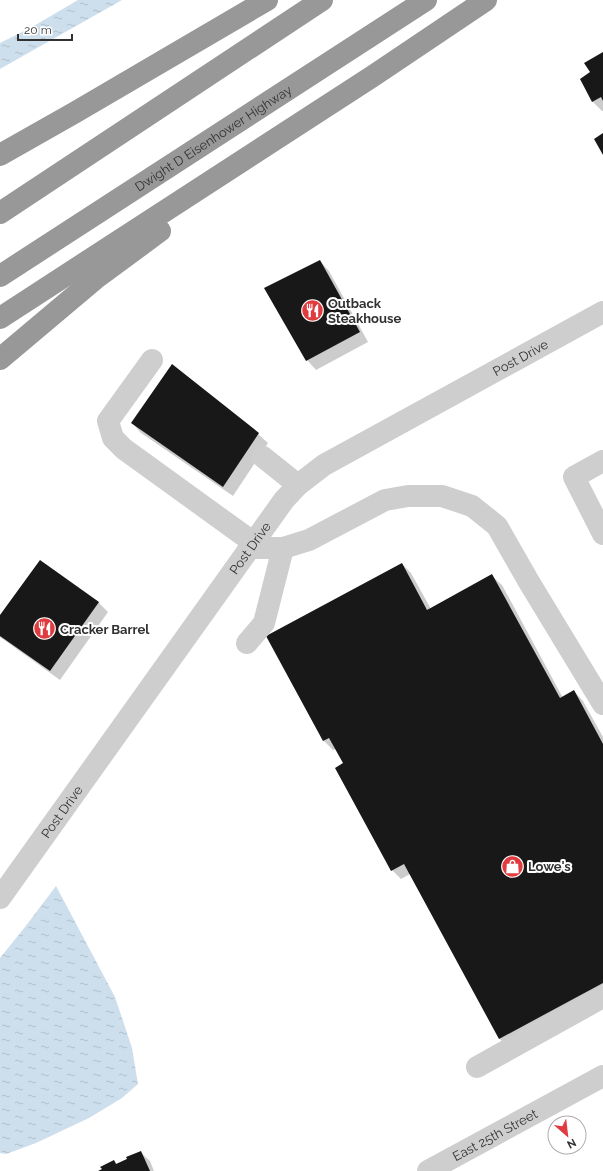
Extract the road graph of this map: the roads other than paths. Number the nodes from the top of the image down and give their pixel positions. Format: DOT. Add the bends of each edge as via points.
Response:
graph roads {
  1 [pos="267,0"];
  2 [pos="322,0"];
  3 [pos="426,0"];
  4 [pos="486,0"];
  5 [pos="373,76"];
  6 [pos="0,155"];
  7 [pos="0,213"];
  8 [pos="0,276"];
  9 [pos="603,312"];
  10 [pos="0,318"];
  11 [pos="0,359"];
  12 [pos="152,360"];
  13 [pos="263,457"];
  14 [pos="603,461"];
  15 [pos="298,485"];
  16 [pos="603,534"];
  17 [pos="252,545"];
  18 [pos="283,548"];
  19 [pos="247,643"];
  20 [pos="603,704"];
  21 [pos="0,898"];
  22 [pos="603,997"];
  23 [pos="477,1067"];
  24 [pos="603,1076"];
  25 [pos="428,1171"];
  1 -- 6 [label="highway"];
  2 -- 7 [label="highway"];
  3 -- 8 [label="highway, Dwight D Eisenhower Highway"];
  4 -- 5 [label="highway"];
  5 -- 10 [label="highway"];
  5 -- 11 [label="highway" via="95,279"];
  9 -- 15 [label="street, Post Drive" via="324,465"];
  12 -- 17 [label="street" via="108,421 114,438 124,449"];
  13 -- 15 [label="street"];
  14 -- 16 [label="street" via="574,477"];
  15 -- 17 [label="street, Post Drive"];
  17 -- 18 [label="street"];
  17 -- 21 [label="street, Post Drive"];
  18 -- 19 [label="street" via="264,623"];
  18 -- 20 [label="street" via="309,540 385,500 408,496 442,496 472,506 497,526"];
  22 -- 23 [label="street"];
  24 -- 25 [label="street, East 25th Street"];
}
